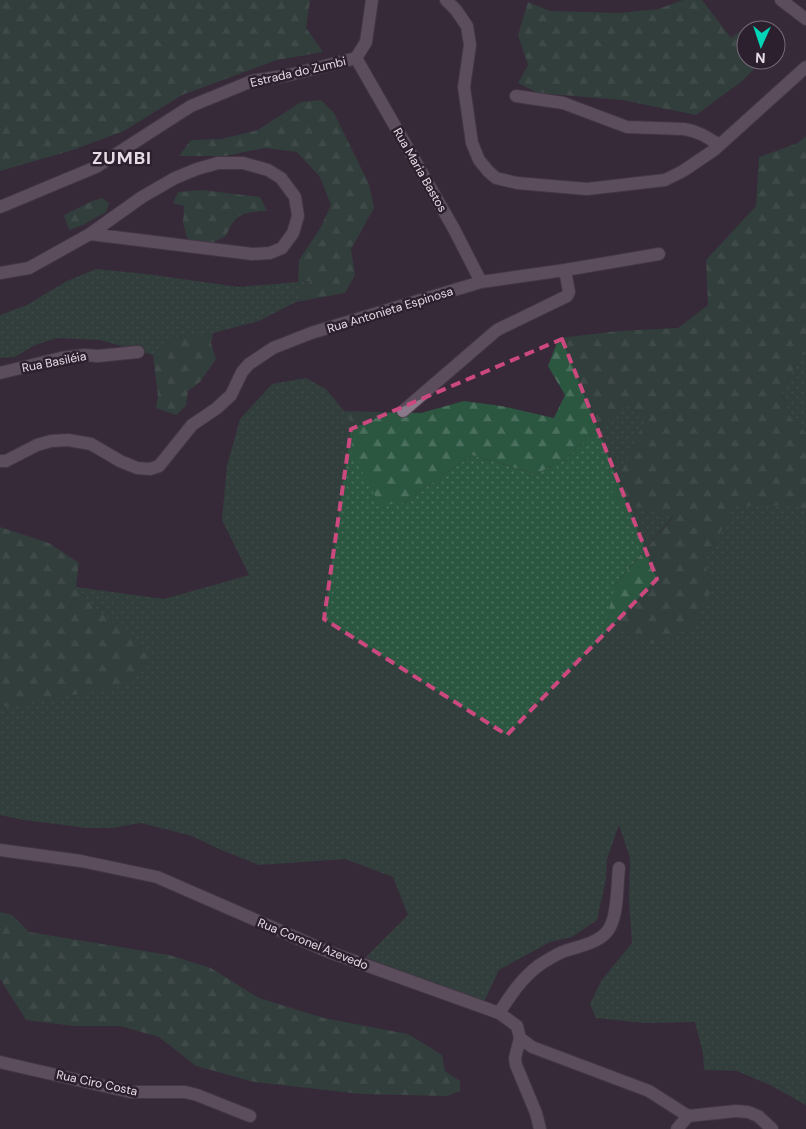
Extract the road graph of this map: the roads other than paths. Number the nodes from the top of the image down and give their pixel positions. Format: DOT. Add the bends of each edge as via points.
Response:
graph roads {
  1 [pos="372,0"];
  2 [pos="446,0"];
  3 [pos="783,1"];
  4 [pos="806,19"];
  5 [pos="356,58"];
  6 [pos="806,67"];
  7 [pos="516,96"];
  8 [pos="719,145"];
  9 [pos="0,207"];
  10 [pos="90,234"];
  11 [pos="659,254"];
  12 [pos="565,270"];
  13 [pos="0,273"];
  14 [pos="481,282"];
  15 [pos="138,352"];
  16 [pos="0,373"];
  17 [pos="403,411"];
  18 [pos="0,461"];
  19 [pos="0,850"];
  20 [pos="619,868"];
  21 [pos="499,1013"];
  22 [pos="520,1038"];
  23 [pos="0,1062"];
  24 [pos="250,1116"];
  25 [pos="688,1116"];
  26 [pos="540,1129"];
  27 [pos="677,1129"];
  28 [pos="772,1129"];
  1 -- 5 [label="street" via="366,42"];
  2 -- 8 [label="street" via="467,26 470,45 464,87 472,143 479,160 496,178 587,189 665,180"];
  3 -- 4 [label="street"];
  5 -- 9 [label="street, Estrada do Zumbi" via="252,81 191,106 96,167"];
  5 -- 14 [label="street, Rua Maria Bastos"];
  6 -- 8 [label="street"];
  7 -- 8 [label="street" via="563,103 627,127 694,130"];
  10 -- 10 [label="street" via="252,254 282,248 293,233 298,216 295,197 281,178 268,170 243,163 218,163 175,178 142,196"];
  10 -- 13 [label="street" via="29,268"];
  11 -- 12 [label="street, Rua Antonieta Espinosa"];
  12 -- 14 [label="street, Rua Antonieta Espinosa"];
  12 -- 17 [label="street" via="567,296 497,330"];
  14 -- 18 [label="street, Rua Antonieta Espinosa" via="273,348 249,364 231,396 192,425 159,466 137,468 91,444 68,440 51,441"];
  15 -- 16 [label="street, Rua Basiléia" via="76,356"];
  19 -- 21 [label="street, Rua Coronel Azevedo" via="81,861 157,878 329,952"];
  20 -- 21 [label="street" via="614,917 606,933 539,966 522,980"];
  21 -- 22 [label="street, Rua Coronel Azevedo" via="512,1020"];
  22 -- 25 [label="street" via="532,1047 649,1091"];
  22 -- 26 [label="street" via="516,1065"];
  23 -- 24 [label="street, Rua Ciro Costa" via="130,1092 185,1092"];
  25 -- 27 [label="street"];
  25 -- 28 [label="street" via="748,1112 758,1116"];
}
